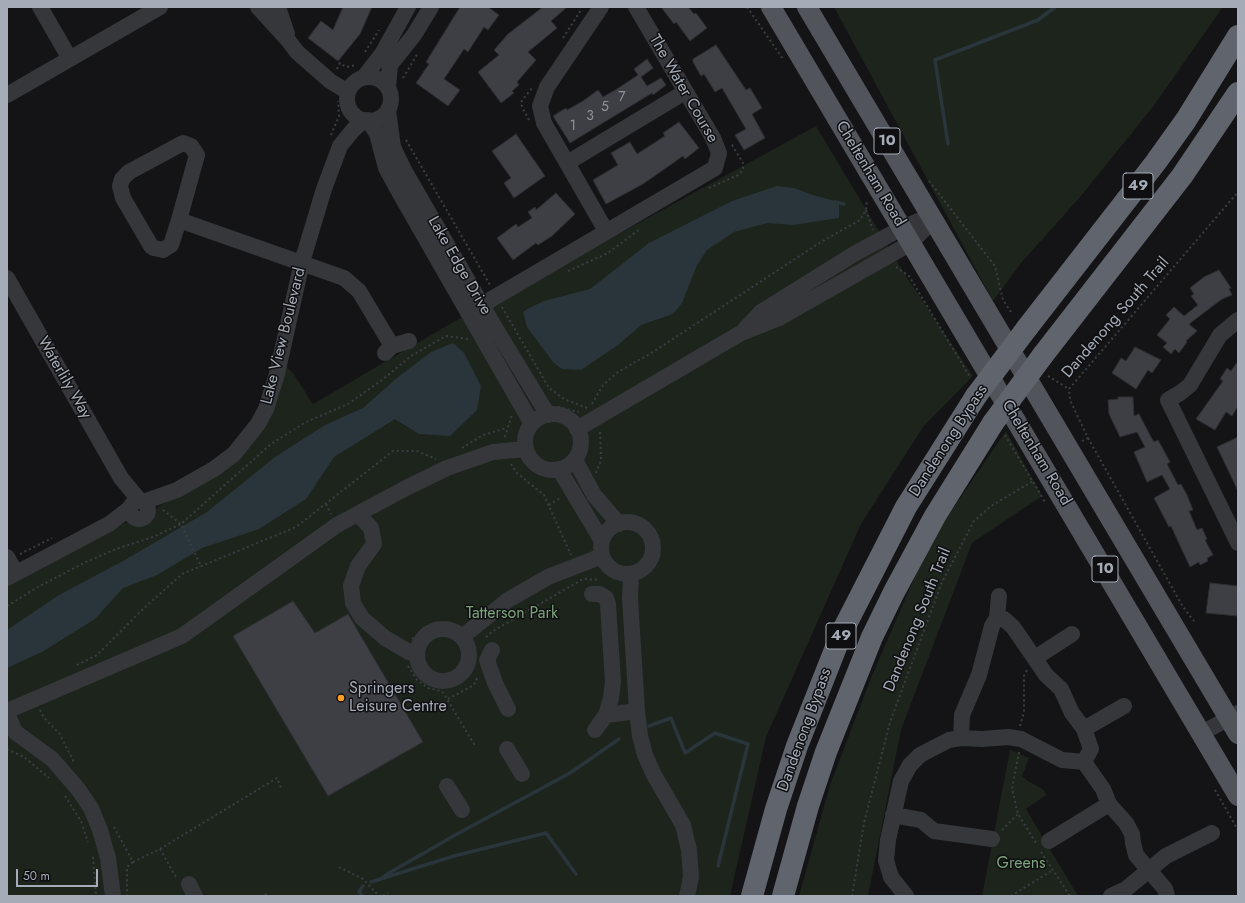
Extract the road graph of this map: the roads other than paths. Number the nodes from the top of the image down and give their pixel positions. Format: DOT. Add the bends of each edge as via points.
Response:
graph roads {
  1 [pos="40,7"];
  2 [pos="160,7"];
  3 [pos="258,7"];
  4 [pos="278,7"];
  5 [pos="408,7"];
  6 [pos="431,7"];
  7 [pos="601,7"];
  8 [pos="636,7"];
  9 [pos="771,7"];
  10 [pos="807,7"];
  11 [pos="1238,36"];
  12 [pos="288,40"];
  13 [pos="70,59"];
  14 [pos="355,84"];
  15 [pos="388,87"];
  16 [pos="685,92"];
  17 [pos="1238,93"];
  18 [pos="7,95"];
  19 [pos="388,110"];
  20 [pos="366,120"];
  21 [pos="335,142"];
  22 [pos="567,163"];
  23 [pos="932,218"];
  24 [pos="179,220"];
  25 [pos="606,231"];
  26 [pos="907,235"];
  27 [pos="302,262"];
  28 [pos="7,278"];
  29 [pos="482,305"];
  30 [pos="468,313"];
  31 [pos="1238,320"];
  32 [pos="741,333"];
  33 [pos="410,341"];
  34 [pos="548,415"];
  35 [pos="532,424"];
  36 [pos="577,429"];
  37 [pos="526,449"];
  38 [pos="575,460"];
  39 [pos="559,469"];
  40 [pos="140,507"];
  41 [pos="358,514"];
  42 [pos="619,524"];
  43 [pos="1238,543"];
  44 [pos="602,548"];
  45 [pos="10,567"];
  46 [pos="631,574"];
  47 [pos="598,588"];
  48 [pos="999,596"];
  49 [pos="997,618"];
  50 [pos="1072,634"];
  51 [pos="462,638"];
  52 [pos="488,646"];
  53 [pos="411,654"];
  54 [pos="1035,658"];
  55 [pos="1124,706"];
  56 [pos="508,709"];
  57 [pos="638,711"];
  58 [pos="7,712"];
  59 [pos="606,715"];
  60 [pos="1235,721"];
  61 [pos="1084,729"];
  62 [pos="595,730"];
  63 [pos="1202,733"];
  64 [pos="961,738"];
  65 [pos="508,749"];
  66 [pos="1084,762"];
  67 [pos="522,774"];
  68 [pos="447,786"];
  69 [pos="1238,796"];
  70 [pos="1109,804"];
  71 [pos="462,810"];
  72 [pos="893,815"];
  73 [pos="1212,833"];
  74 [pos="992,839"];
  75 [pos="1049,841"];
  76 [pos="1149,871"];
  77 [pos="113,896"];
  78 [pos="687,896"];
  79 [pos="752,896"];
  80 [pos="783,896"];
  81 [pos="906,896"];
  82 [pos="1111,896"];
  83 [pos="1167,896"];
  1 -- 13 [label="street"];
  2 -- 13 [label="street"];
  3 -- 12 [label="street"];
  4 -- 12 [label="street"];
  5 -- 14 [label="street, Lake View Boulevard" via="382,54"];
  6 -- 15 [label="street" via="414,35 390,65"];
  7 -- 22 [label="street" via="547,87 540,106 544,123"];
  8 -- 16 [label="street, The Water Course"];
  9 -- 26 [label="main road, Cheltenham Road / 10"];
  10 -- 23 [label="main road, Cheltenham Road / 10"];
  11 -- 79 [label="highway, Dandenong Bypass / 49, bridge" via="1165,150 1027,328 973,387 906,507 842,632 797,746 776,809"];
  12 -- 14 [label="street" via="297,52 311,62 333,76"];
  13 -- 18 [label="street"];
  14 -- 15 [label="street" via="377,78"];
  14 -- 20 [label="street" via="358,117"];
  14 -- 21 [label="street, Lake View Boulevard"];
  15 -- 19 [label="street" via="391,99"];
  16 -- 22 [label="street"];
  16 -- 25 [label="street, The Water Course" via="713,138 719,153 715,168"];
  17 -- 80 [label="highway, Dandenong Bypass / 49, bridge" via="1182,176 935,516 872,637 826,752"];
  19 -- 20 [label="street" via="380,118"];
  19 -- 29 [label="street, Lake Edge Drive" via="391,136 398,159"];
  20 -- 21 [label="street, Lake View Boulevard"];
  20 -- 30 [label="street, Lake Edge Drive" via="377,134 382,156 392,179"];
  21 -- 27 [label="street, Lake View Boulevard"];
  22 -- 25 [label="street"];
  23 -- 26 [label="street"];
  23 -- 60 [label="main road, Cheltenham Road / 10" via="1068,448"];
  24 -- 24 [label="street" via="197,155 193,147 183,143 129,172 122,179 120,186 123,198 154,248 163,250 171,244"];
  24 -- 27 [label="street"];
  25 -- 29 [label="street, The Water Course"];
  26 -- 32 [label="street" via="888,256 779,318"];
  26 -- 32 [label="street" via="878,241 854,254 761,312"];
  26 -- 63 [label="main road, Cheltenham Road / 10" via="1040,477"];
  27 -- 33 [label="street" via="344,278 355,286 388,350"];
  27 -- 40 [label="street, Lake View Boulevard" via="277,374 266,409 258,424 244,443 224,462 202,477"];
  28 -- 40 [label="street, Waterlily Way"];
  29 -- 30 [label="street, The Water Course"];
  29 -- 34 [label="street, Lake Edge Drive"];
  30 -- 35 [label="street, Lake Edge Drive"];
  31 -- 43 [label="street" via="1220,335 1190,385 1168,400"];
  32 -- 36 [label="street" via="593,414"];
  34 -- 35 [label="street"];
  34 -- 36 [label="street" via="565,417"];
  35 -- 37 [label="street" via="527,432"];
  36 -- 38 [label="street" via="581,444"];
  37 -- 39 [label="street" via="538,466"];
  37 -- 41 [label="street" via="493,452 447,468"];
  38 -- 39 [label="street"];
  38 -- 42 [label="street" via="594,495"];
  39 -- 44 [label="street"];
  40 -- 45 [label="street, Lake View Boulevard" via="109,524"];
  41 -- 53 [label="street" via="371,528 374,544 358,566 350,586 354,603 362,618"];
  41 -- 58 [label="street" via="337,525 182,636"];
  42 -- 44 [label="street" via="608,531"];
  42 -- 46 [label="street" via="636,524 649,534 652,542 651,559 640,572"];
  44 -- 46 [label="street" via="610,568"];
  44 -- 51 [label="street" via="508,600"];
  46 -- 57 [label="street" via="630,599"];
  47 -- 59 [label="street" via="599,594 606,598 608,604 612,682"];
  48 -- 49 [label="street"];
  49 -- 54 [label="street" via="1004,618 1013,626"];
  49 -- 64 [label="street" via="992,626 979,675 962,715"];
  50 -- 54 [label="street"];
  51 -- 53 [label="street" via="455,632 439,630 424,637"];
  51 -- 53 [label="street" via="469,653 465,668 456,678 442,681 426,676"];
  52 -- 56 [label="street" via="488,660 495,683"];
  54 -- 61 [label="street" via="1046,675 1061,689 1072,713"];
  55 -- 61 [label="street"];
  57 -- 59 [label="street"];
  57 -- 78 [label="street" via="645,755 683,825 689,850 691,877"];
  58 -- 77 [label="street" via="15,732 52,759 91,808 108,858"];
  59 -- 62 [label="street"];
  60 -- 63 [label="street"];
  61 -- 66 [label="street" via="1091,749"];
  63 -- 69 [label="main road, Cheltenham Road / 10"];
  64 -- 66 [label="street" via="1021,739 1062,760"];
  64 -- 72 [label="street" via="949,740 920,755 910,765 901,781"];
  65 -- 67 [label="street"];
  66 -- 70 [label="street" via="1103,789"];
  68 -- 71 [label="street"];
  70 -- 75 [label="street"];
  70 -- 76 [label="street" via="1132,834 1136,854"];
  72 -- 74 [label="street" via="920,820 934,831"];
  72 -- 81 [label="street" via="886,860 891,877"];
  73 -- 76 [label="street" via="1166,856"];
  76 -- 82 [label="street" via="1126,889"];
  76 -- 83 [label="street" via="1165,889"];
}
